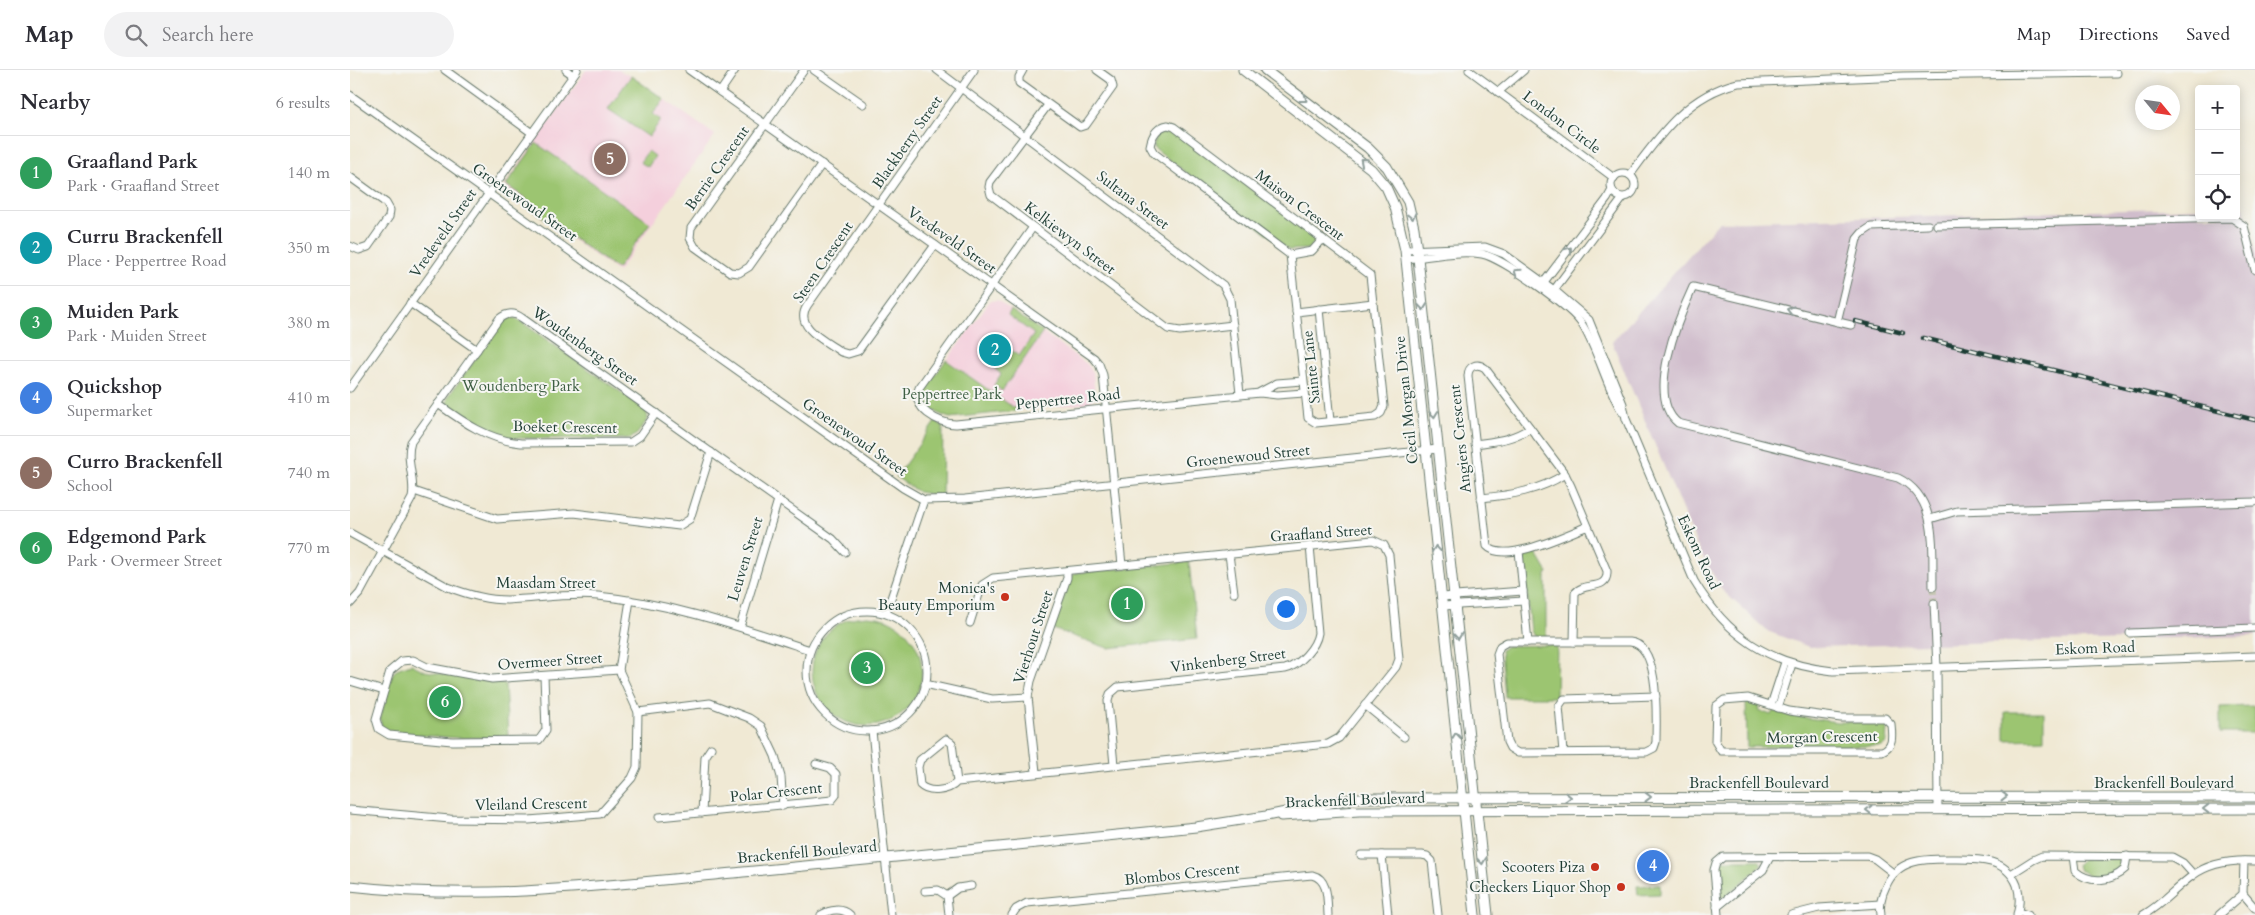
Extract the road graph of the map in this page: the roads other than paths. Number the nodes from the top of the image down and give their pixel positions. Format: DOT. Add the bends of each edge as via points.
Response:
graph roads {
  1 [pos="445,70"];
  2 [pos="566,70"];
  3 [pos="689,70"];
  4 [pos="735,70"];
  5 [pos="804,70"];
  6 [pos="814,70"];
  7 [pos="937,70"];
  8 [pos="974,70"];
  9 [pos="1023,70"];
  10 [pos="1097,70"];
  11 [pos="1243,70"];
  12 [pos="1265,70"];
  13 [pos="1469,70"];
  14 [pos="1524,70"];
  15 [pos="2084,71"];
  16 [pos="575,73"];
  17 [pos="1903,73"];
  18 [pos="2117,74"];
  19 [pos="961,88"];
  20 [pos="720,92"];
  21 [pos="1498,92"];
  22 [pos="350,96"];
  23 [pos="863,104"];
  24 [pos="1048,105"];
  25 [pos="765,124"];
  26 [pos="532,133"];
  27 [pos="1024,136"];
  28 [pos="822,164"];
  29 [pos="1630,175"];
  30 [pos="350,177"];
  31 [pos="1614,178"];
  32 [pos="1612,190"];
  33 [pos="488,193"];
  34 [pos="1622,198"];
  35 [pos="879,205"];
  36 [pos="1928,225"];
  37 [pos="1937,225"];
  38 [pos="1033,227"];
  39 [pos="1324,239"];
  40 [pos="935,245"];
  41 [pos="350,246"];
  42 [pos="1418,254"];
  43 [pos="1405,255"];
  44 [pos="1290,256"];
  45 [pos="2255,270"];
  46 [pos="992,285"];
  47 [pos="1542,286"];
  48 [pos="1552,293"];
  49 [pos="1373,303"];
  50 [pos="410,304"];
  51 [pos="1319,309"];
  52 [pos="1296,312"];
  53 [pos="1837,322"];
  54 [pos="1233,325"];
  55 [pos="1851,325"];
  56 [pos="477,350"];
  57 [pos="1303,381"];
  58 [pos="350,388"];
  59 [pos="1260,393"];
  60 [pos="1240,394"];
  61 [pos="1304,394"];
  62 [pos="438,404"];
  63 [pos="1106,409"];
  64 [pos="656,413"];
  65 [pos="1330,421"];
  66 [pos="1530,428"];
  67 [pos="1475,444"];
  68 [pos="1438,449"];
  69 [pos="1426,450"];
  70 [pos="711,452"];
  71 [pos="1565,474"];
  72 [pos="1114,484"];
  73 [pos="414,491"];
  74 [pos="1481,498"];
  75 [pos="778,500"];
  76 [pos="924,500"];
  77 [pos="2255,502"];
  78 [pos="1930,518"];
  79 [pos="1588,526"];
  80 [pos="350,534"];
  81 [pos="1310,546"];
  82 [pos="1519,550"];
  83 [pos="383,552"];
  84 [pos="845,552"];
  85 [pos="1229,554"];
  86 [pos="1122,565"];
  87 [pos="1066,571"];
  88 [pos="1933,587"];
  89 [pos="1523,591"];
  90 [pos="1234,593"];
  91 [pos="1487,593"];
  92 [pos="630,600"];
  93 [pos="1454,600"];
  94 [pos="1524,601"];
  95 [pos="1442,602"];
  96 [pos="1934,603"];
  97 [pos="350,604"];
  98 [pos="1489,604"];
  99 [pos="886,613"];
  100 [pos="970,623"];
  101 [pos="740,627"];
  102 [pos="2255,628"];
  103 [pos="2130,633"];
  104 [pos="1528,642"];
  105 [pos="1574,642"];
  106 [pos="810,650"];
  107 [pos="2255,656"];
  108 [pos="1789,663"];
  109 [pos="1937,667"];
  110 [pos="619,670"];
  111 [pos="544,676"];
  112 [pos="350,681"];
  113 [pos="926,684"];
  114 [pos="384,691"];
  115 [pos="1028,696"];
  116 [pos="1656,696"];
  117 [pos="1365,705"];
  118 [pos="1775,706"];
  119 [pos="638,712"];
  120 [pos="872,731"];
  121 [pos="1404,737"];
  122 [pos="711,748"];
  123 [pos="1563,752"];
  124 [pos="816,764"];
  125 [pos="1114,764"];
  126 [pos="1036,772"];
  127 [pos="957,782"];
  128 [pos="1463,796"];
  129 [pos="1938,796"];
  130 [pos="1475,797"];
  131 [pos="2255,797"];
  132 [pos="783,806"];
  133 [pos="2255,809"];
  134 [pos="350,810"];
  135 [pos="1465,810"];
  136 [pos="1938,810"];
  137 [pos="1477,811"];
  138 [pos="702,813"];
  139 [pos="1266,816"];
  140 [pos="659,817"];
  141 [pos="1361,855"];
  142 [pos="1382,855"];
  143 [pos="1770,856"];
  144 [pos="2073,856"];
  145 [pos="2127,856"];
  146 [pos="885,859"];
  147 [pos="2244,861"];
  148 [pos="2255,861"];
  149 [pos="1893,873"];
  150 [pos="2011,874"];
  151 [pos="2193,874"];
  152 [pos="350,886"];
  153 [pos="971,886"];
  154 [pos="925,891"];
  155 [pos="2243,894"];
  156 [pos="948,896"];
  157 [pos="1880,904"];
  158 [pos="2255,908"];
  159 [pos="1718,911"];
  160 [pos="1820,911"];
  161 [pos="2017,914"];
  162 [pos="821,915"];
  163 [pos="850,915"];
  164 [pos="891,915"];
  165 [pos="949,915"];
  166 [pos="1012,915"];
  167 [pos="1328,915"];
  168 [pos="1388,915"];
  169 [pos="1438,915"];
  170 [pos="1475,915"];
  171 [pos="1488,915"];
  172 [pos="1790,915"];
  173 [pos="1882,915"];
  174 [pos="2028,915"];
  175 [pos="2143,915"];
  176 [pos="2218,915"];
  1 -- 26 [label="street"];
  2 -- 16 [label="street"];
  3 -- 20 [label="street, Vredeveld Street"];
  4 -- 20 [label="street"];
  5 -- 25 [label="street"];
  6 -- 23 [label="street"];
  7 -- 19 [label="street, Sultana Street"];
  8 -- 19 [label="street, Blackberry Street"];
  9 -- 24 [label="street" via="1019,83"];
  10 -- 24 [label="street" via="1111,80 1113,87 1084,126 1076,126"];
  43 -- 11 [label="street, Cecil Morgan Drive, one-way" via="1395,207 1386,188 1371,169"];
  12 -- 42 [label="street, Cecil Morgan Drive, one-way" via="1368,148 1387,167 1408,202"];
  13 -- 21 [label="street, London Circle"];
  14 -- 21 [label="street"];
  15 -- 17 [label="street"];
  15 -- 18 [label="street"];
  16 -- 26 [label="street, Vredeveld Street"];
  17 -- 29 [label="street" via="1754,81 1727,86 1683,110"];
  19 -- 27 [label="street, Sultana Street"];
  19 -- 35 [label="street, Blackberry Street"];
  20 -- 25 [label="street, Vredeveld Street"];
  21 -- 31 [label="street, London Circle"];
  22 -- 33 [label="street, Groenewoud Street"];
  24 -- 27 [label="street, Kelkiewyn Street"];
  25 -- 28 [label="street, Vredeveld Street"];
  25 -- 28 [label="street, Berrie Crescent" via="691,228 690,238 695,247 730,272 740,273 749,267"];
  26 -- 33 [label="street, Vredeveld Street"];
  27 -- 38 [label="street, Kelkiewyn Street" via="990,182 989,188 993,197"];
  27 -- 54 [label="street, Sultana Street" via="1223,285 1229,295"];
  28 -- 35 [label="street, Vredeveld Street"];
  29 -- 31 [label="street" via="1620,174"];
  29 -- 34 [label="street" via="1635,182 1633,193"];
  30 -- 41 [label="street" via="386,203 390,210 389,217 368,247 359,250"];
  31 -- 32 [label="street"];
  32 -- 34 [label="street"];
  47 -- 32 [label="street, one-way"];
  33 -- 50 [label="street, Vredeveld Street"];
  33 -- 76 [label="street, Groenewoud Street"];
  34 -- 48 [label="street"];
  35 -- 40 [label="street, Vredeveld Street"];
  35 -- 40 [label="street, Steen Crescent" via="804,313 808,328 841,352 851,354 863,347"];
  36 -- 53 [label="street" via="1871,227 1862,232 1857,240"];
  37 -- 45 [label="street" via="2232,218 2245,229"];
  38 -- 46 [label="street, Peppertree Road"];
  38 -- 54 [label="street, Kelkiewyn Street" via="1168,328 1180,331"];
  39 -- 44 [label="street" via="1312,251"];
  39 -- 44 [label="street, Maison Crescent" via="1174,127 1168,124 1160,127 1151,138 1150,146 1154,153"];
  39 -- 49 [label="street, Maison Crescent" via="1370,276"];
  40 -- 46 [label="street, Vredeveld Street"];
  42 -- 43 [label="street, Eskom Road"];
  42 -- 47 [label="street, Eskom Road" via="1485,247 1504,254"];
  42 -- 68 [label="street, Cecil Morgan Drive, one-way"];
  43 -- 69 [label="street, Cecil Morgan Drive"];
  44 -- 52 [label="street, Maison Crescent"];
  46 -- 63 [label="street, Vredeveld Street" via="1094,358 1103,375"];
  46 -- 63 [label="street, Peppertree Road" via="919,388 920,406 939,420 952,424"];
  47 -- 48 [label="street, Eskom Road"];
  48 -- 108 [label="street, Eskom Road" via="1583,325 1689,570 1704,596 1743,640"];
  49 -- 51 [label="street, Sainte Lane"];
  49 -- 65 [label="street, Maison Crescent" via="1383,410 1375,417"];
  50 -- 56 [label="street"];
  50 -- 58 [label="street, Vredeveld Street"];
  51 -- 52 [label="street, Sainte Lane"];
  51 -- 65 [label="street, Sainte Lane"];
  52 -- 57 [label="street, Maison Crescent"];
  53 -- 55 [label="street"];
  53 -- 78 [label="street, one-way" via="1693,287 1674,329 1669,352 1665,392 1673,419 1686,425 1898,478 1917,491"];
  54 -- 60 [label="street, Sultana Street"];
  56 -- 62 [label="street, Woudenberg Street"];
  56 -- 64 [label="street, Woudenberg Street" via="499,319 515,314"];
  57 -- 59 [label="street" via="1277,383"];
  57 -- 61 [label="street, Maison Crescent"];
  59 -- 60 [label="street, Peppertree Road"];
  59 -- 61 [label="street" via="1277,396"];
  60 -- 63 [label="street, Peppertree Road"];
  61 -- 65 [label="street, Maison Crescent" via="1308,418 1316,423"];
  62 -- 64 [label="street, Boeket Crescent" via="474,428 506,441 521,443 631,442 640,436"];
  62 -- 73 [label="street, Woudenberg Street" via="411,442 408,454"];
  63 -- 72 [label="street, Vredeveld Street"];
  64 -- 70 [label="street, Woudenberg Street"];
  66 -- 67 [label="street" via="1505,440"];
  66 -- 67 [label="street, Angiers Crescent" via="1484,368 1476,365 1468,373"];
  66 -- 71 [label="street, Angiers Crescent"];
  67 -- 74 [label="street, Angiers Crescent"];
  68 -- 69 [label="street, Groenewoud Street"];
  68 -- 93 [label="street, Cecil Morgan Drive"];
  69 -- 72 [label="street, Groenewoud Street"];
  95 -- 69 [label="street, Cecil Morgan Drive, one-way"];
  70 -- 73 [label="street" via="690,519 679,526 574,514 497,519"];
  70 -- 75 [label="street, Woudenberg Street"];
  71 -- 74 [label="street" via="1522,493"];
  71 -- 79 [label="street, Angiers Crescent"];
  72 -- 76 [label="street, Groenewoud Street"];
  72 -- 86 [label="street, Vredeveld Street"];
  73 -- 83 [label="street"];
  74 -- 82 [label="street, Angiers Crescent" via="1487,546 1496,552"];
  75 -- 84 [label="street, Woudenberg Street" via="833,539"];
  75 -- 101 [label="street, Leuven Street"];
  76 -- 99 [label="street"];
  77 -- 78 [label="street" via="1957,511"];
  78 -- 88 [label="street"];
  79 -- 82 [label="street, Angiers Crescent" via="1536,547"];
  79 -- 105 [label="street, Angiers Crescent" via="1607,577 1602,584 1580,588 1575,593"];
  80 -- 83 [label="street, Maasdam Street"];
  81 -- 85 [label="street, Graafland Street"];
  81 -- 117 [label="street, Graafland Street" via="1373,540 1381,542 1388,551 1399,659"];
  81 -- 125 [label="street, Vinkenberg Street" via="1318,633 1299,662 1285,670 1118,687 1108,700"];
  82 -- 89 [label="street"];
  83 -- 92 [label="street, Maasdam Street" via="448,588 494,598 508,600 572,594"];
  83 -- 97 [label="street" via="360,593"];
  85 -- 86 [label="street, Graafland Street"];
  85 -- 90 [label="street"];
  86 -- 87 [label="street, Graafland Street"];
  87 -- 100 [label="street, Graafland Street" via="986,581"];
  87 -- 115 [label="street, Vierhout Street"];
  89 -- 91 [label="street"];
  89 -- 94 [label="street"];
  91 -- 93 [label="street"];
  91 -- 98 [label="street"];
  92 -- 101 [label="street, Maasdam Street" via="688,611"];
  92 -- 110 [label="street"];
  93 -- 95 [label="street"];
  93 -- 98 [label="street"];
  93 -- 130 [label="street, Cecil Morgan Drive, one-way"];
  94 -- 98 [label="street"];
  94 -- 104 [label="street"];
  128 -- 95 [label="street, Cecil Morgan Drive, one-way"];
  96 -- 109 [label="street"];
  99 -- 106 [label="street" via="863,611 840,616 822,631"];
  99 -- 113 [label="street" via="908,626 919,642 926,659"];
  101 -- 106 [label="street, Maasdam Street"];
  102 -- 103 [label="street"];
  104 -- 105 [label="street"];
  104 -- 123 [label="street" via="1504,643 1498,651 1508,745 1512,751 1518,752"];
  105 -- 116 [label="street" via="1639,644 1655,678"];
  106 -- 120 [label="street" via="807,683 822,712 845,728"];
  107 -- 109 [label="street, Eskom Road"];
  108 -- 109 [label="street, Eskom Road" via="1832,671"];
  108 -- 118 [label="street, Morgan Crescent"];
  109 -- 129 [label="street"];
  110 -- 111 [label="street, Overmeer Street"];
  110 -- 119 [label="street, Vleiland Crescent"];
  111 -- 114 [label="street, Overmeer Street" via="492,679 407,660 394,666"];
  111 -- 114 [label="street, Overmeer Street" via="546,730 539,740 452,741 389,735 380,729 376,719"];
  112 -- 114 [label="street"];
  113 -- 115 [label="street" via="992,699"];
  113 -- 120 [label="street" via="920,699 906,716 887,728"];
  115 -- 126 [label="street, Vierhout Street"];
  116 -- 123 [label="street" via="1656,742 1652,750"];
  116 -- 123 [label="street" via="1564,699 1558,706"];
  117 -- 121 [label="street"];
  117 -- 125 [label="street, Graafland Street" via="1339,738 1328,744"];
  118 -- 118 [label="street, Morgan Crescent" via="1841,718 1885,718 1891,724 1891,743 1882,751 1726,752 1717,747 1715,712 1719,702 1748,698"];
  119 -- 132 [label="street" via="710,703 750,718 761,726 775,756 781,777"];
  119 -- 134 [label="street, Vleiland Crescent" via="634,775 596,816 529,820 450,819"];
  120 -- 146 [label="street"];
  122 -- 138 [label="street" via="705,757"];
  124 -- 132 [label="street, Polar Crescent" via="830,768 836,774 835,797"];
  125 -- 126 [label="street, Graafland Street"];
  126 -- 127 [label="street, Graafland Street"];
  127 -- 127 [label="street, Graafland Street" via="952,743 946,739 920,760 920,786 927,790 947,789"];
  128 -- 130 [label="street, Brackenfell Boulevard"];
  128 -- 135 [label="street, Cecil Morgan Drive"];
  128 -- 139 [label="street, Brackenfell Boulevard" via="1355,798"];
  130 -- 129 [label="street, Brackenfell Boulevard, one-way"];
  129 -- 131 [label="street, Brackenfell Boulevard, one-way"];
  129 -- 136 [label="street"];
  130 -- 137 [label="street, Cecil Morgan Drive"];
  132 -- 138 [label="street, Polar Crescent"];
  133 -- 136 [label="street, Brackenfell Boulevard, one-way"];
  135 -- 137 [label="street, Brackenfell Boulevard"];
  135 -- 139 [label="street, Brackenfell Boulevard"];
  135 -- 170 [label="street, Cecil Morgan Drive"];
  136 -- 137 [label="street, Brackenfell Boulevard, one-way"];
  137 -- 171 [label="street, Cecil Morgan Drive, one-way"];
  138 -- 140 [label="street, Polar Crescent"];
  139 -- 146 [label="street, Brackenfell Boulevard" via="1196,827"];
  141 -- 142 [label="street"];
  142 -- 168 [label="street"];
  142 -- 169 [label="street" via="1422,854 1429,857"];
  143 -- 149 [label="street" via="1870,856"];
  143 -- 159 [label="street" via="1763,870"];
  143 -- 159 [label="street" via="1718,860 1714,870"];
  144 -- 145 [label="street"];
  144 -- 145 [label="street" via="2074,869 2078,874 2089,879 2108,879 2125,869"];
  144 -- 150 [label="street" via="2039,857"];
  145 -- 151 [label="street" via="2172,857"];
  146 -- 152 [label="street, Brackenfell Boulevard" via="527,892 423,892"];
  146 -- 164 [label="street"];
  147 -- 148 [label="street"];
  147 -- 151 [label="street" via="2214,864"];
  147 -- 155 [label="street"];
  149 -- 150 [label="street" via="1918,860 1972,858 2000,864"];
  149 -- 157 [label="street"];
  150 -- 161 [label="street" via="2019,894"];
  151 -- 175 [label="street"];
  153 -- 156 [label="street" via="958,888"];
  154 -- 156 [label="street" via="938,890"];
  155 -- 158 [label="street"];
  155 -- 176 [label="street"];
  156 -- 165 [label="street"];
  157 -- 160 [label="street"];
  157 -- 173 [label="street"];
  160 -- 172 [label="street"];
  161 -- 174 [label="street"];
  162 -- 163 [label="street" via="843,910"];
  166 -- 167 [label="street, Blombos Crescent" via="1027,904 1312,875 1324,883"];
}
